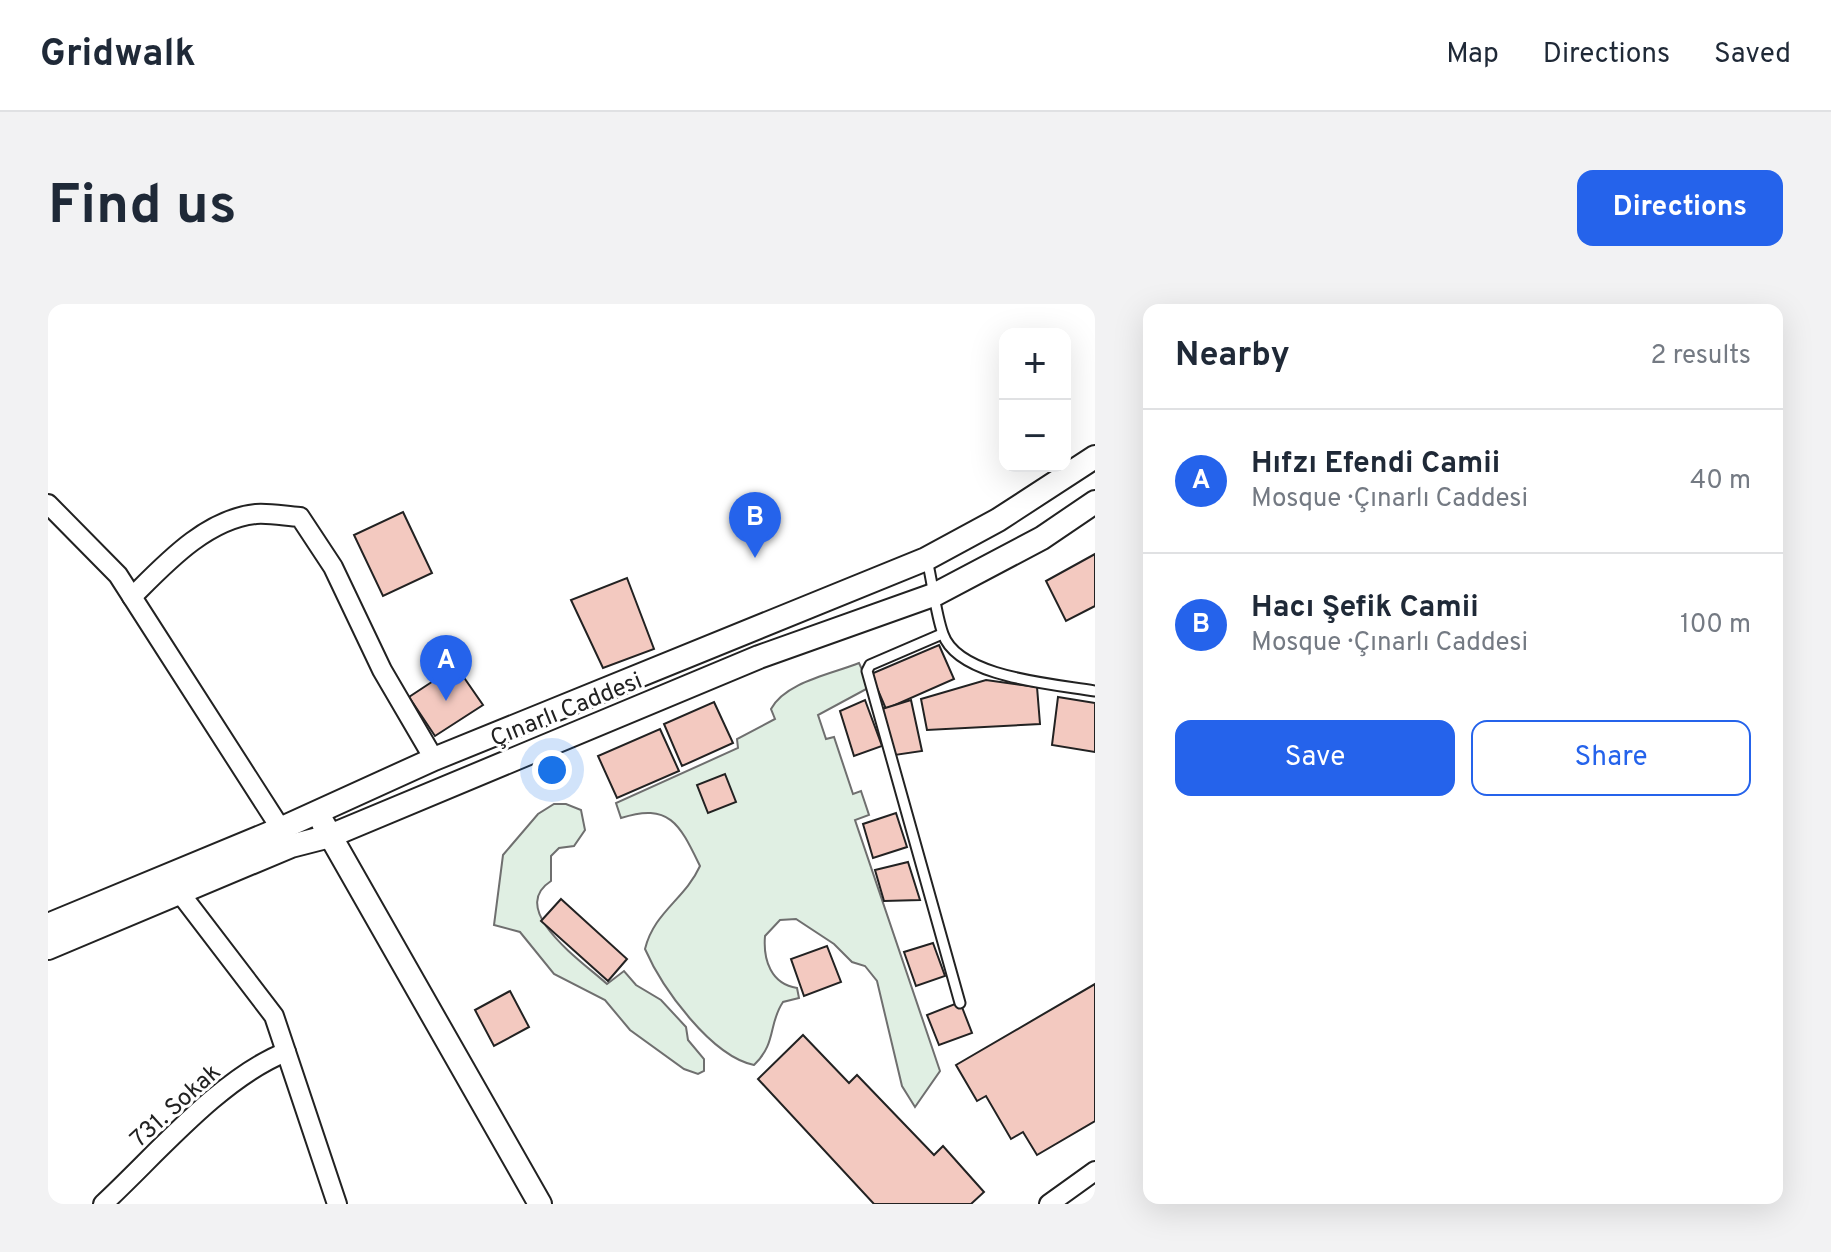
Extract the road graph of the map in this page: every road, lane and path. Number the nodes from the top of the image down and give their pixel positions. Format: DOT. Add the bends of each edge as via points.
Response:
graph roads {
  1 [pos="1095,457"];
  2 [pos="1095,502"];
  3 [pos="48,504"];
  4 [pos="926,559"];
  5 [pos="936,594"];
  6 [pos="132,597"];
  7 [pos="942,634"];
  8 [pos="1095,691"];
  9 [pos="434,759"];
  10 [pos="317,812"];
  11 [pos="330,836"];
  12 [pos="286,837"];
  13 [pos="180,893"];
  14 [pos="48,925"];
  15 [pos="48,948"];
  16 [pos="960,1003"];
  17 [pos="286,1052"];
  18 [pos="1095,1171"];
  19 [pos="103,1204"];
  20 [pos="337,1204"];
  21 [pos="540,1204"];
  22 [pos="1049,1204"];
  1 -- 4 [label="street"];
  2 -- 5 [label="street, Çınarlı Caddesi" via="1042,538"];
  3 -- 6 [label="street" via="118,575"];
  4 -- 5 [label="lane"];
  4 -- 9 [label="street"];
  5 -- 7 [label="lane"];
  5 -- 11 [label="street, Çınarlı Caddesi" via="759,657"];
  6 -- 9 [label="street" via="178,552 212,529 254,514 300,517 333,567 382,670"];
  6 -- 12 [label="street"];
  7 -- 8 [label="lane" via="956,654 978,667"];
  7 -- 16 [label="lane" via="870,665 867,671"];
  9 -- 10 [label="street"];
  10 -- 11 [label="street"];
  10 -- 12 [label="street"];
  11 -- 12 [label="street, Çınarlı Caddesi"];
  11 -- 21 [label="street"];
  12 -- 13 [label="street, Çınarlı Caddesi"];
  12 -- 14 [label="street"];
  13 -- 15 [label="street, Çınarlı Caddesi"];
  13 -- 17 [label="street" via="274,1016"];
  17 -- 19 [label="street, 731. Sokak" via="261,1062 216,1096"];
  17 -- 20 [label="street"];
  18 -- 22 [label="street"];
}
